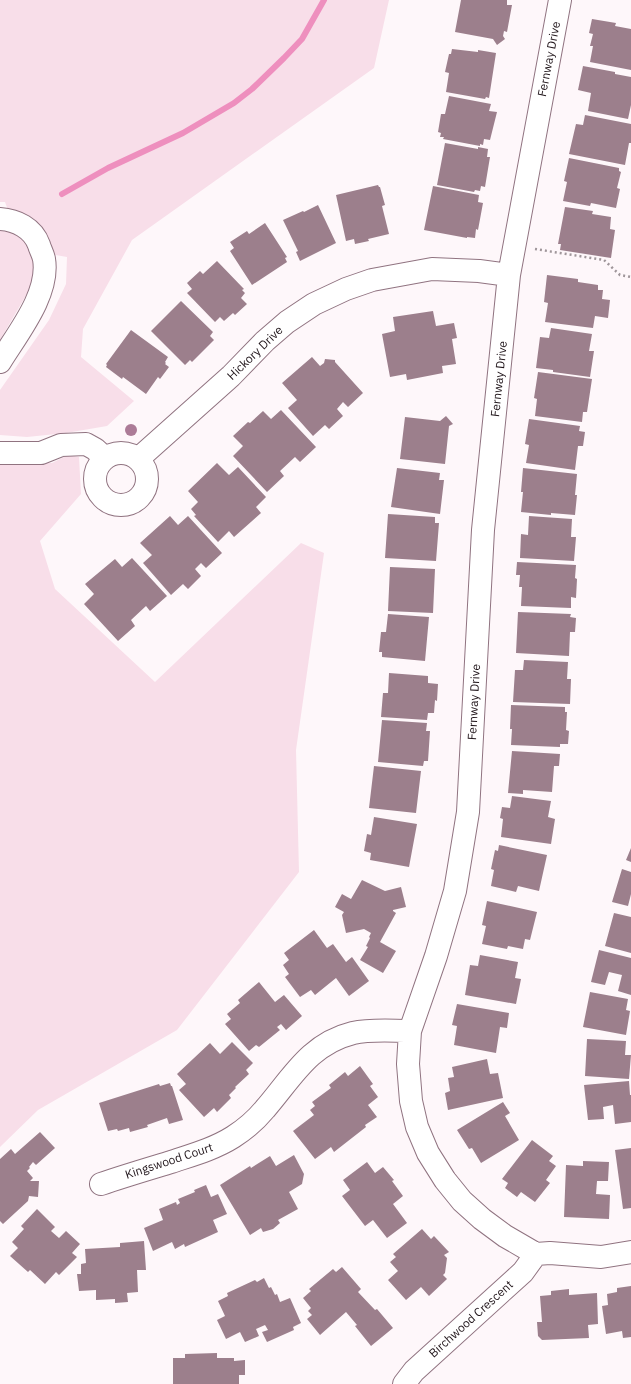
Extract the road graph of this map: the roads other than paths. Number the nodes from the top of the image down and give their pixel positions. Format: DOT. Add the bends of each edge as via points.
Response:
graph roads {
  1 [pos="560,0"];
  2 [pos="0,219"];
  3 [pos="509,275"];
  4 [pos="0,362"];
  5 [pos="0,454"];
  6 [pos="104,458"];
  7 [pos="138,459"];
  8 [pos="410,1032"];
  9 [pos="101,1184"];
  10 [pos="631,1252"];
  11 [pos="536,1254"];
  12 [pos="404,1384"];
  1 -- 3 [label="street, Fernway Drive"];
  2 -- 4 [label="street" via="16,222 29,230 37,240 44,260 43,282 34,308"];
  3 -- 7 [label="street, Hickory Drive" via="432,269 372,280 314,304 265,341 231,376"];
  3 -- 8 [label="street, Fernway Drive" via="483,530 468,812 455,891"];
  5 -- 6 [label="street" via="41,453 61,445 86,444"];
  6 -- 7 [label="street" via="121,452"];
  6 -- 7 [label="street" via="98,464 94,481 101,497 116,505 133,502 145,490 147,473"];
  8 -- 9 [label="street, Kingswood Court" via="354,1032 337,1037 295,1070 265,1110 233,1137 209,1150"];
  8 -- 11 [label="street, Fernway Drive" via="408,1064 411,1101 417,1127 428,1154 462,1201 505,1236"];
  10 -- 11 [label="street" via="601,1257"];
  11 -- 12 [label="street, Birchwood Crescent" via="523,1272 414,1371"];
}
